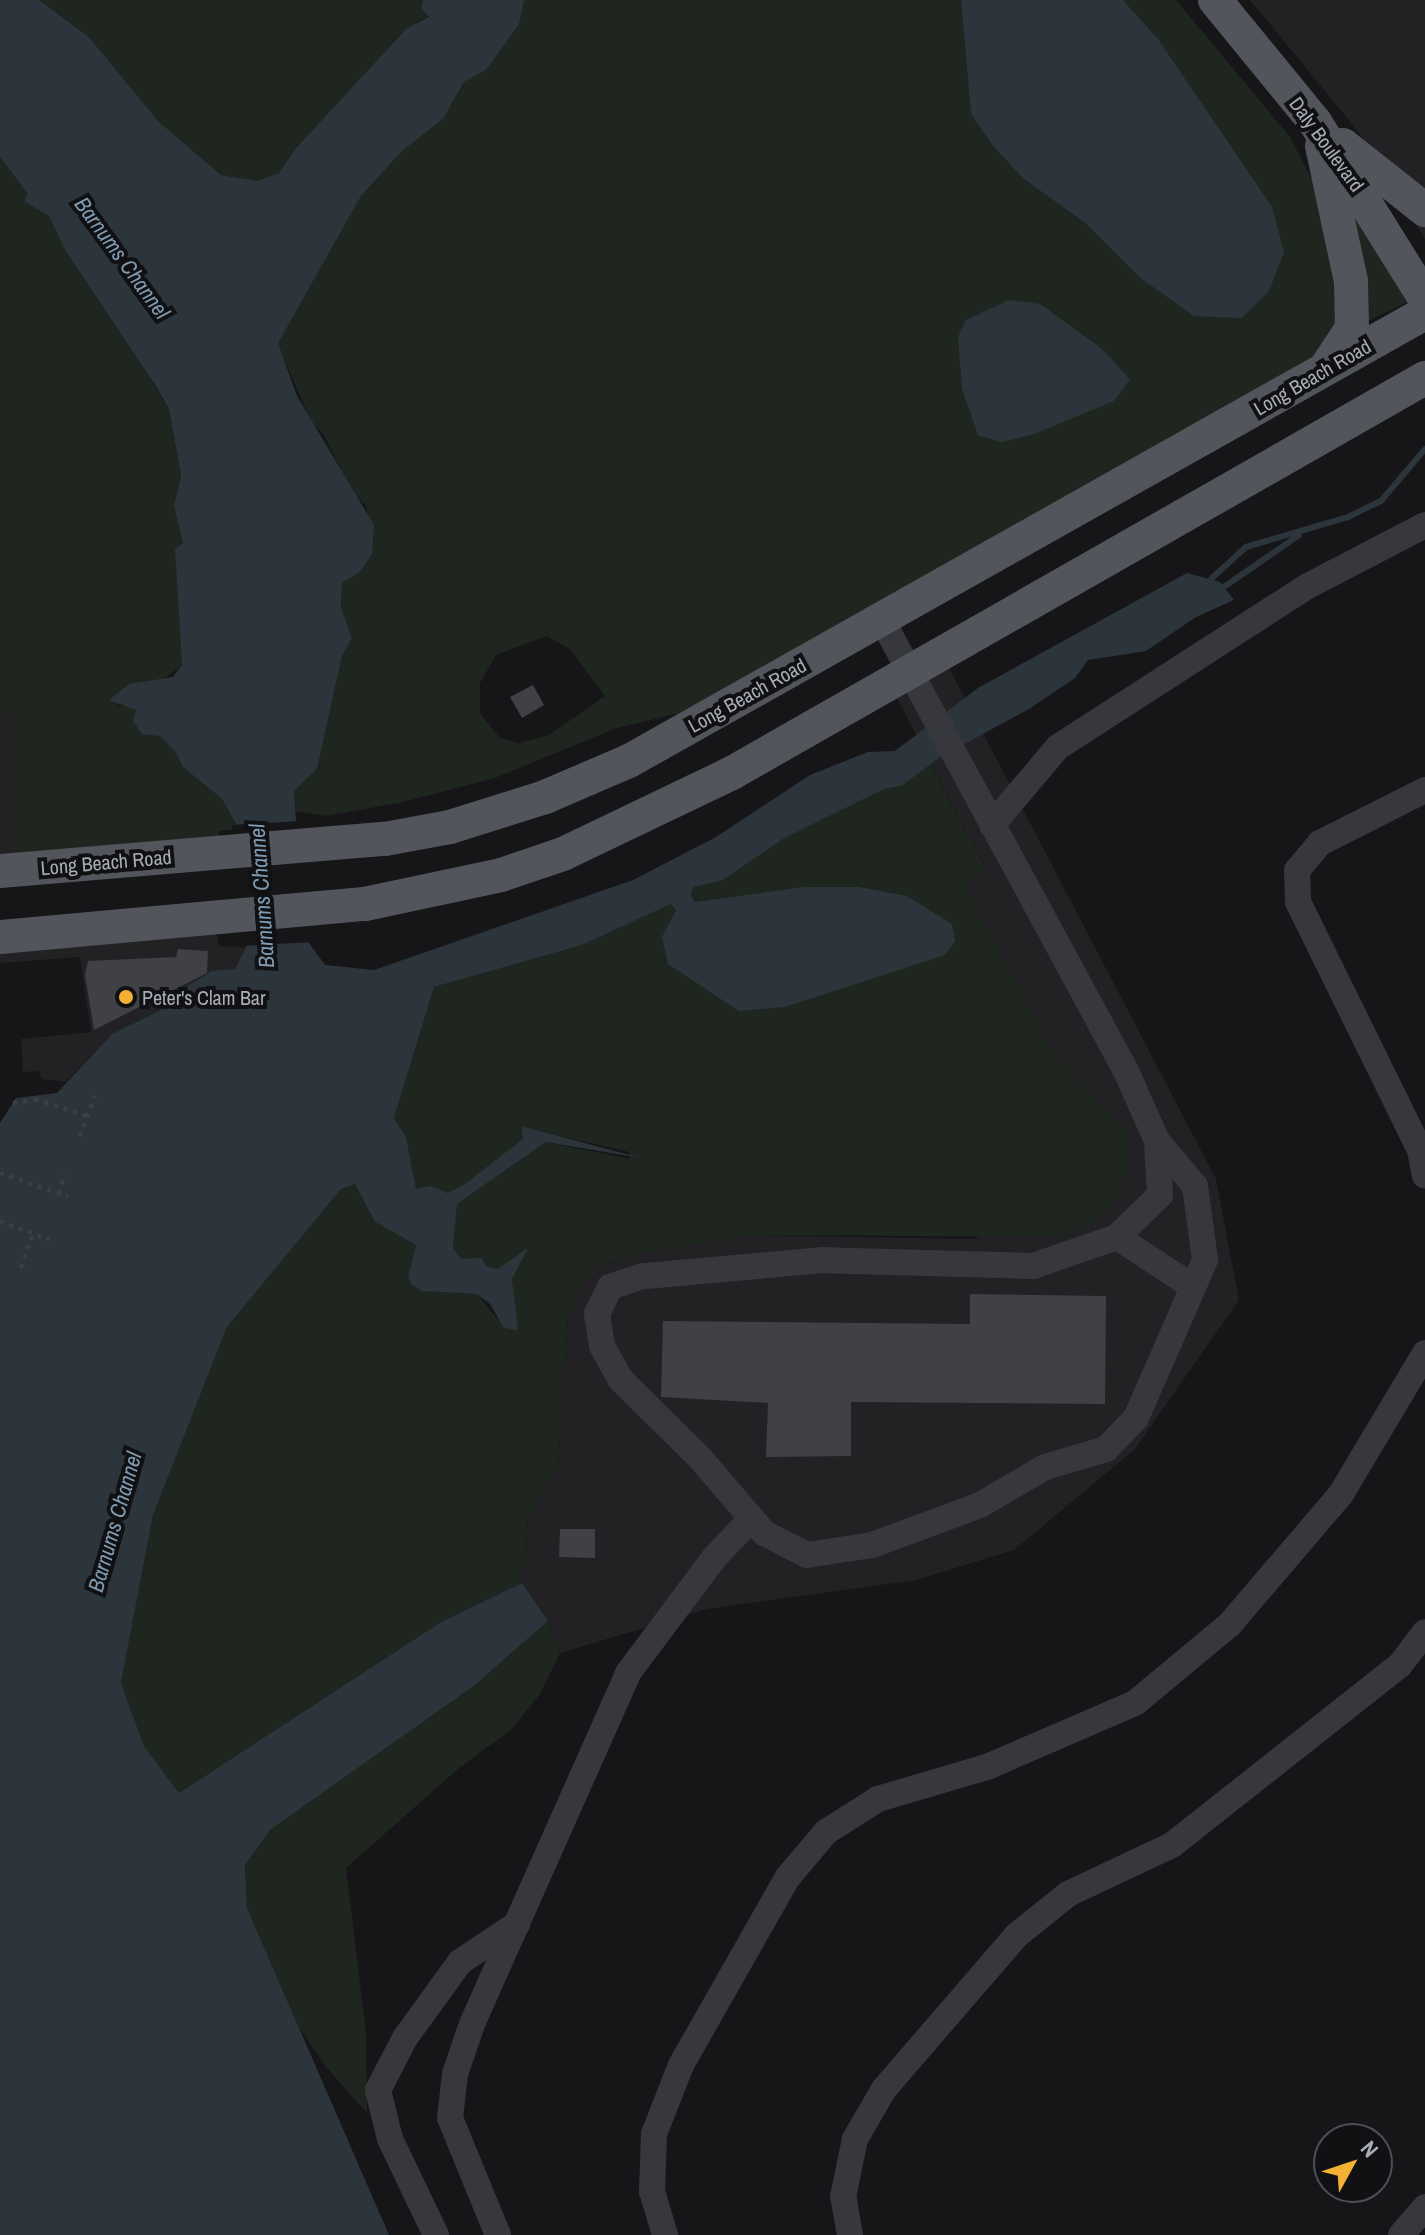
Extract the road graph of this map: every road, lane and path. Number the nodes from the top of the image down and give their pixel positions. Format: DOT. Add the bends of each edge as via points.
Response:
graph roads {
  1 [pos="1215,0"];
  2 [pos="1315,122"];
  3 [pos="1425,210"];
  4 [pos="1425,299"];
  5 [pos="1425,313"];
  6 [pos="1318,374"];
  7 [pos="1425,378"];
  8 [pos="1425,525"];
  9 [pos="882,620"];
  10 [pos="912,673"];
  11 [pos="1425,790"];
  12 [pos="992,825"];
  13 [pos="0,871"];
  14 [pos="0,937"];
  15 [pos="95,1096"];
  16 [pos="13,1103"];
  17 [pos="86,1116"];
  18 [pos="80,1136"];
  19 [pos="1157,1141"];
  20 [pos="0,1173"];
  21 [pos="65,1174"];
  22 [pos="1425,1176"];
  23 [pos="59,1194"];
  24 [pos="68,1197"];
  25 [pos="0,1221"];
  26 [pos="33,1234"];
  27 [pos="1117,1237"];
  28 [pos="50,1240"];
  29 [pos="21,1268"];
  30 [pos="1193,1287"];
  31 [pos="1425,1353"];
  32 [pos="751,1519"];
  33 [pos="1425,1632"];
  34 [pos="517,1924"];
  35 [pos="1425,2207"];
  36 [pos="436,2235"];
  37 [pos="498,2235"];
  38 [pos="665,2235"];
  39 [pos="850,2235"];
  40 [pos="1401,2235"];
  1 -- 2 [label="main road, Daly Boulevard"];
  2 -- 3 [label="main road"];
  2 -- 4 [label="main road, Daly Boulevard"];
  2 -- 6 [label="main road" via="1351,281 1352,328 1338,355"];
  5 -- 6 [label="main road, Long Beach Road"];
  6 -- 9 [label="main road, Long Beach Road"];
  7 -- 10 [label="main road"];
  8 -- 12 [label="lane" via="1306,587 1058,747"];
  9 -- 10 [label="lane"];
  9 -- 13 [label="main road, Long Beach Road" via="629,761 545,797 450,827 326,845"];
  10 -- 12 [label="lane"];
  10 -- 14 [label="main road" via="732,773 563,854 432,892 330,908"];
  11 -- 22 [label="lane" via="1320,843 1297,870 1298,902 1420,1150"];
  12 -- 19 [label="lane" via="1126,1071"];
  15 -- 17 [label="path"];
  16 -- 17 [label="path" via="35,1099"];
  17 -- 18 [label="path"];
  19 -- 27 [label="lane" via="1160,1195"];
  19 -- 30 [label="lane" via="1195,1186 1205,1260"];
  20 -- 23 [label="path"];
  21 -- 23 [label="path"];
  23 -- 24 [label="path"];
  25 -- 26 [label="path"];
  26 -- 28 [label="path"];
  26 -- 29 [label="path"];
  27 -- 30 [label="lane"];
  27 -- 32 [label="lane" via="1033,1266 824,1260 643,1276 610,1287 597,1314 602,1346 620,1379"];
  30 -- 32 [label="lane" via="1136,1418 1106,1449 1045,1467 980,1505 872,1545 807,1555 764,1533"];
  31 -- 38 [label="lane" via="1341,1494 1230,1624 1135,1703 987,1767 878,1799 826,1832 788,1877 681,2065 654,2134 652,2191"];
  32 -- 34 [label="lane" via="714,1558 628,1673"];
  33 -- 39 [label="lane" via="1400,1665 1172,1845 1068,1894 1017,1935 893,2078 855,2139 843,2197"];
  34 -- 36 [label="lane" via="460,1962 405,2038 378,2090 390,2139"];
  34 -- 37 [label="lane" via="472,2024 455,2074 450,2118"];
  35 -- 40 [label="lane"];
}
